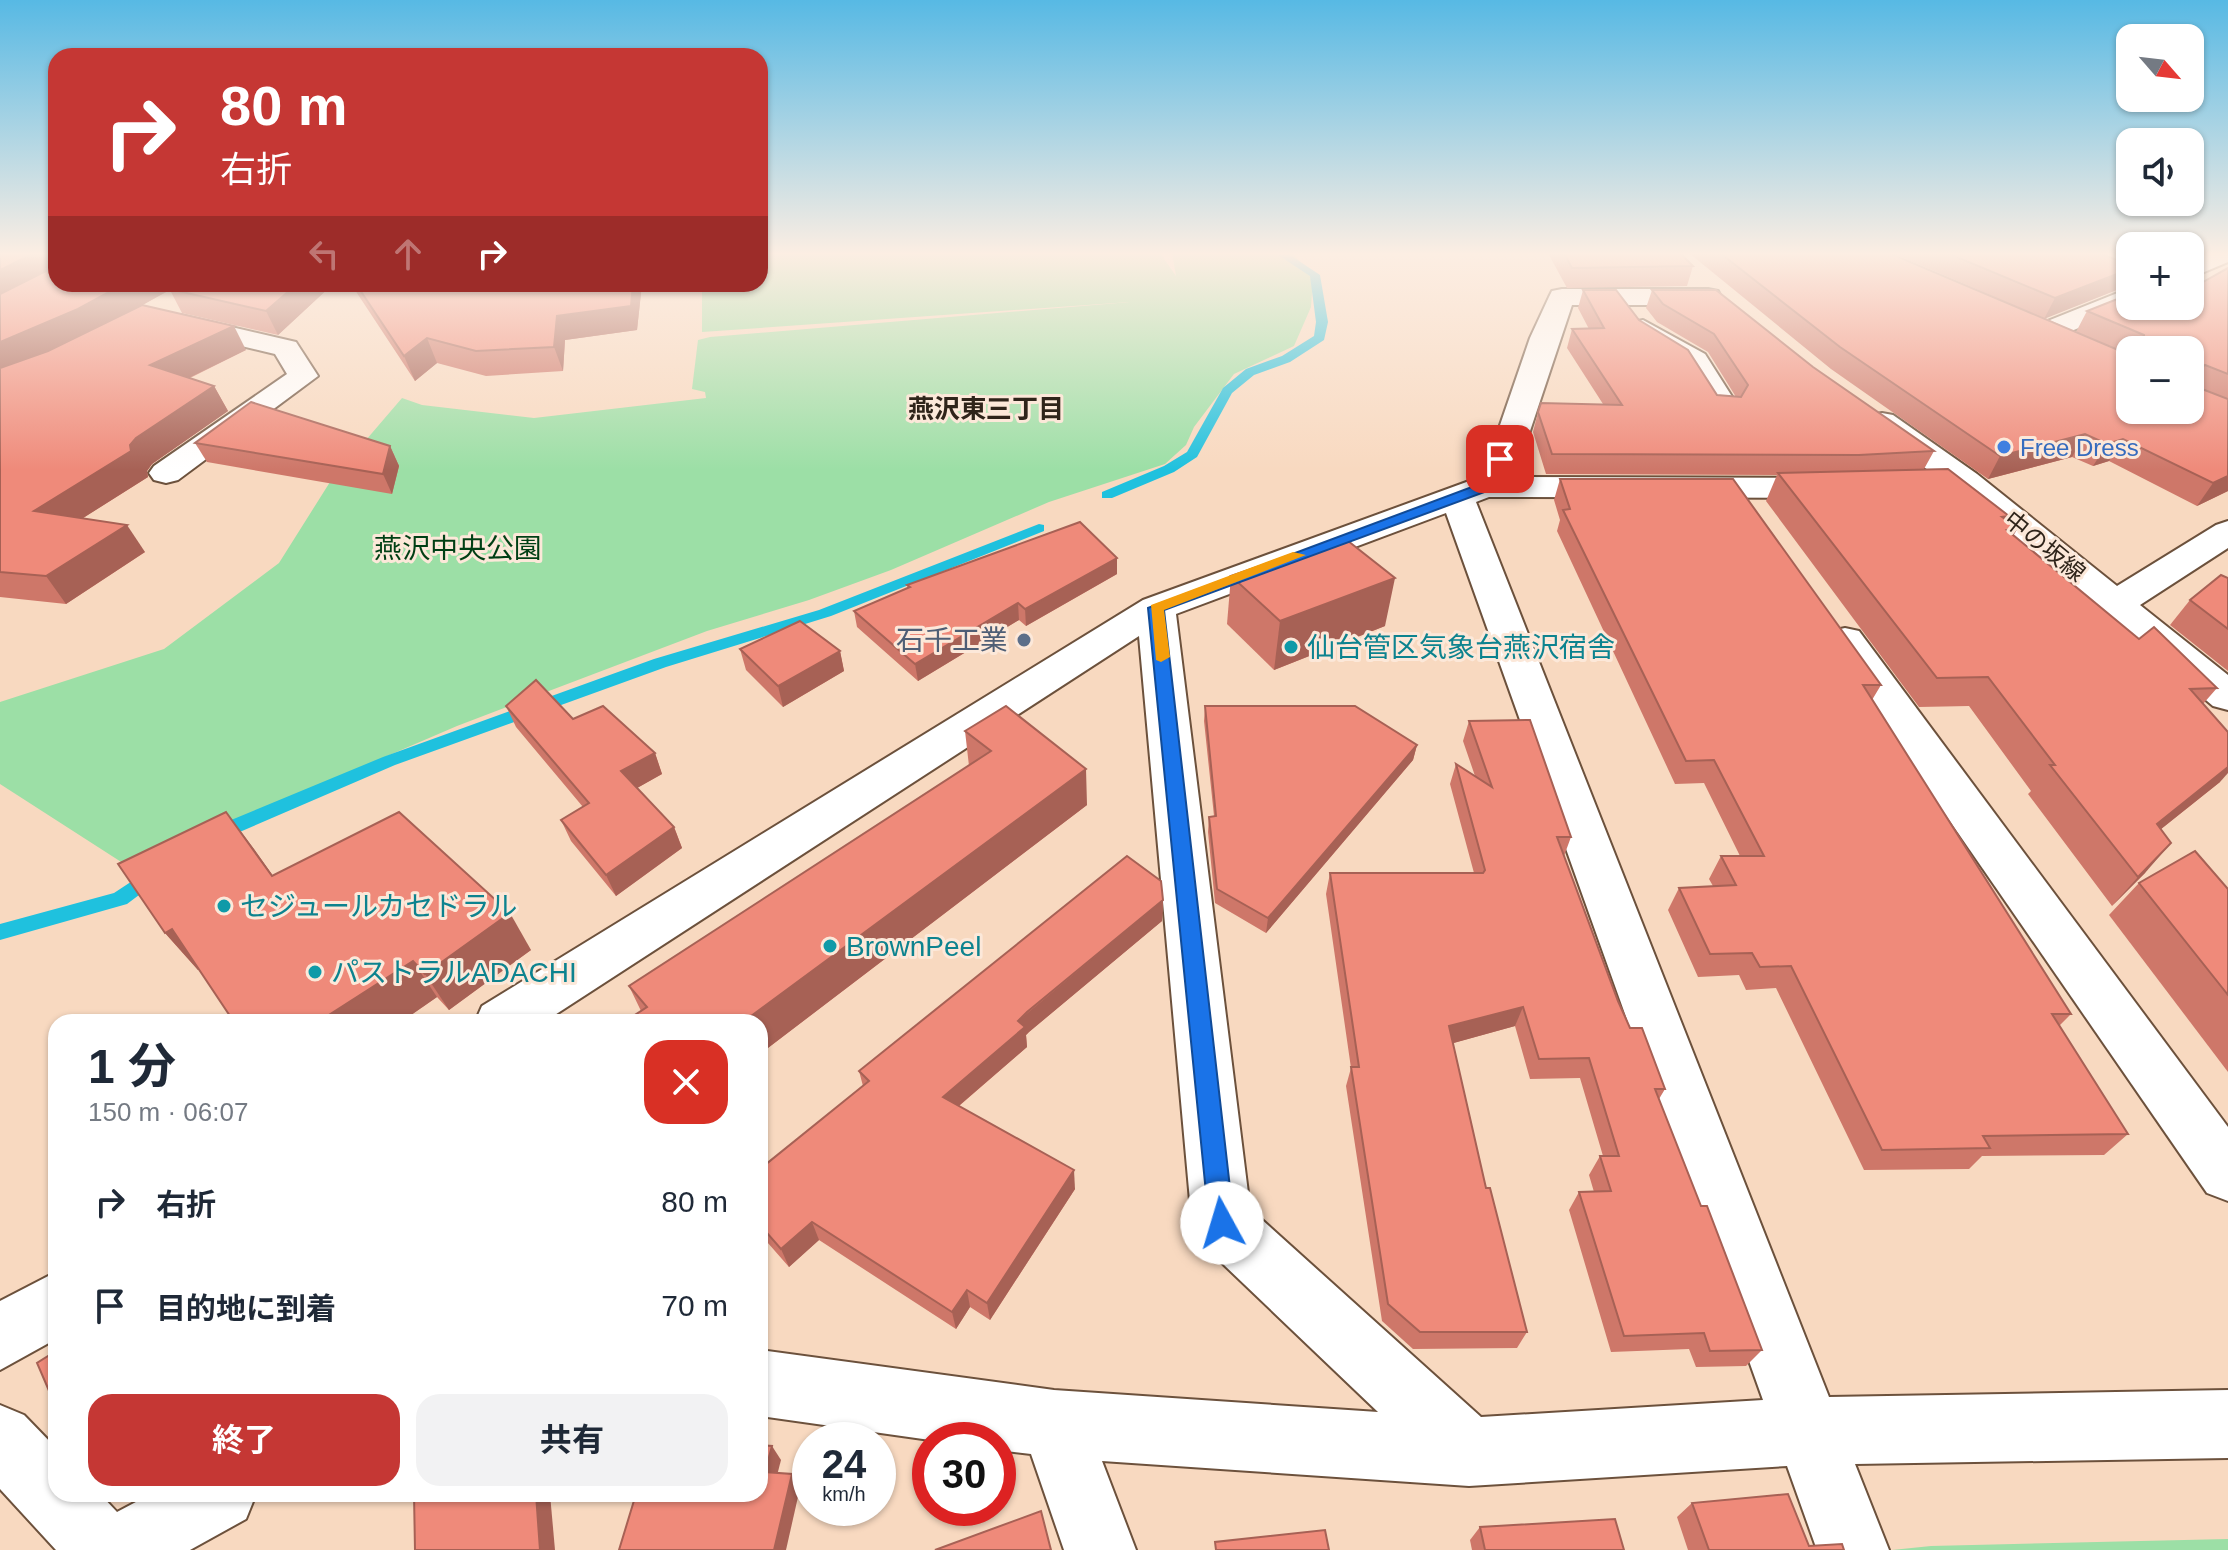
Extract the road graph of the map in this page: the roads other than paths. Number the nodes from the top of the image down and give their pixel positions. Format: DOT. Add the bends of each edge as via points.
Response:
graph roads {
  1 [pos="214,325"];
  2 [pos="1550,325"];
  3 [pos="1641,325"];
  4 [pos="2030,325"];
  5 [pos="2056,325"];
  6 [pos="2045,332"];
  7 [pos="2074,345"];
  8 [pos="1855,403"];
  9 [pos="1723,406"];
  10 [pos="166,473"];
  11 [pos="1965,481"];
  12 [pos="1908,484"];
  13 [pos="1735,487"];
  14 [pos="1865,487"];
  15 [pos="1471,491"];
  16 [pos="1762,525"];
  17 [pos="2228,532"];
  18 [pos="1817,601"];
  19 [pos="2115,604"];
  20 [pos="1156,608"];
  21 [pos="2228,696"];
  22 [pos="514,1014"];
  23 [pos="2228,1174"];
  24 [pos="48,1308"];
  25 [pos="0,1338"];
  26 [pos="768,1384"];
  27 [pos="1054,1424"];
  28 [pos="2228,1424"];
  29 [pos="1806,1431"];
  30 [pos="0,1439"];
  31 [pos="1469,1452"];
  32 [pos="48,1490"];
  33 [pos="59,1502"];
  34 [pos="206,1502"];
  35 [pos="104,1550"];
  36 [pos="119,1550"];
  37 [pos="1100,1550"];
  38 [pos="1853,1550"];
  1 -- 10 [label="street" via="286,348 303,376"];
  2 -- 15 [label="street" via="1514,431"];
  3 -- 9 [label="street" via="1695,360"];
  4 -- 6 [label="street"];
  5 -- 6 [label="street"];
  6 -- 7 [label="street"];
  8 -- 11 [label="street, 中の坂線"];
  11 -- 12 [label="street"];
  11 -- 19 [label="street, 中の坂線"];
  13 -- 14 [label="street"];
  13 -- 15 [label="street"];
  13 -- 16 [label="street"];
  15 -- 20 [label="street"];
  15 -- 29 [label="street"];
  17 -- 19 [label="street"];
  18 -- 23 [label="street"];
  19 -- 21 [label="street, 中の坂線"];
  20 -- 22 [label="street"];
  20 -- 31 [label="street" via="1222,1223"];
  24 -- 25 [label="street"];
  26 -- 27 [label="street"];
  27 -- 31 [label="street"];
  27 -- 37 [label="street"];
  28 -- 29 [label="street"];
  29 -- 31 [label="street"];
  29 -- 38 [label="street"];
  30 -- 32 [label="street"];
  33 -- 35 [label="street"];
  34 -- 36 [label="street"];
}
